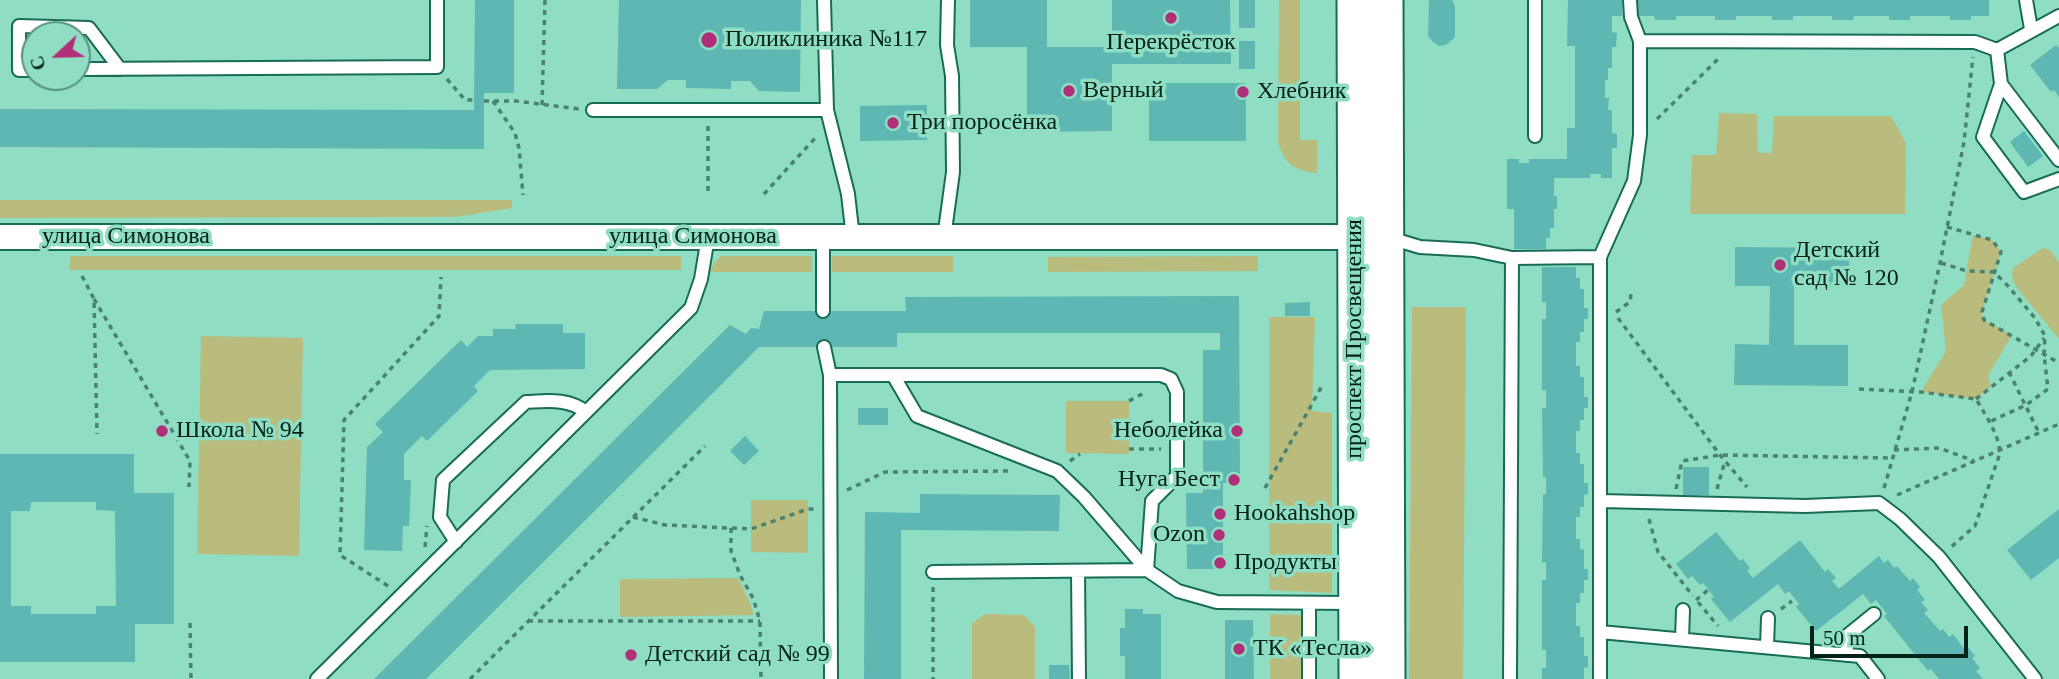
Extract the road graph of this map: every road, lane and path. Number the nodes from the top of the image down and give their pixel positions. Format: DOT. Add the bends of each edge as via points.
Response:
graph roads {
  1 [pos="437,0"];
  2 [pos="545,0"];
  3 [pos="824,0"];
  4 [pos="948,0"];
  5 [pos="1353,0"];
  6 [pos="1386,0"];
  7 [pos="1535,0"];
  8 [pos="1630,0"];
  9 [pos="2026,0"];
  10 [pos="2059,16"];
  11 [pos="21,26"];
  12 [pos="2031,29"];
  13 [pos="91,32"];
  14 [pos="1640,41"];
  15 [pos="1736,41"];
  16 [pos="1975,42"];
  17 [pos="1997,50"];
  18 [pos="437,67"];
  19 [pos="91,69"];
  20 [pos="120,69"];
  21 [pos="21,70"];
  22 [pos="2001,84"];
  23 [pos="474,100"];
  24 [pos="484,101"];
  25 [pos="493,101"];
  26 [pos="542,105"];
  27 [pos="708,109"];
  28 [pos="593,110"];
  29 [pos="828,116"];
  30 [pos="1640,135"];
  31 [pos="1535,136"];
  32 [pos="2059,160"];
  33 [pos="2059,179"];
  34 [pos="708,194"];
  35 [pos="764,194"];
  36 [pos="523,195"];
  37 [pos="1947,227"];
  38 [pos="0,237"];
  39 [pos="708,237"];
  40 [pos="823,237"];
  41 [pos="853,237"];
  42 [pos="1371,237"];
  43 [pos="944,238"];
  44 [pos="1601,257"];
  45 [pos="1512,258"];
  46 [pos="1940,263"];
  47 [pos="1994,272"];
  48 [pos="82,276"];
  49 [pos="440,277"];
  50 [pos="1631,294"];
  51 [pos="94,299"];
  52 [pos="824,311"];
  53 [pos="2045,336"];
  54 [pos="824,347"];
  55 [pos="2036,350"];
  56 [pos="2044,355"];
  57 [pos="2059,363"];
  58 [pos="2010,372"];
  59 [pos="830,375"];
  60 [pos="893,375"];
  61 [pos="1322,386"];
  62 [pos="1859,389"];
  63 [pos="1912,392"];
  64 [pos="1976,399"];
  65 [pos="2026,405"];
  66 [pos="586,412"];
  67 [pos="1989,422"];
  68 [pos="2059,424"];
  69 [pos="2039,433"];
  70 [pos="97,434"];
  71 [pos="705,446"];
  72 [pos="2001,448"];
  73 [pos="1129,449"];
  74 [pos="1177,450"];
  75 [pos="1895,450"];
  76 [pos="1720,455"];
  77 [pos="1892,458"];
  78 [pos="1725,461"];
  79 [pos="1975,461"];
  80 [pos="1017,471"];
  81 [pos="189,487"];
  82 [pos="1265,488"];
  83 [pos="1601,500"];
  84 [pos="1645,502"];
  85 [pos="1675,502"];
  86 [pos="832,503"];
  87 [pos="1713,503"];
  88 [pos="1879,503"];
  89 [pos="1762,505"];
  90 [pos="633,517"];
  91 [pos="731,528"];
  92 [pos="456,542"];
  93 [pos="1939,557"];
  94 [pos="1147,570"];
  95 [pos="1078,571"];
  96 [pos="933,572"];
  97 [pos="402,595"];
  98 [pos="1309,603"];
  99 [pos="1356,603"];
  100 [pos="1683,610"];
  101 [pos="1874,614"];
  102 [pos="1768,618"];
  103 [pos="528,621"];
  104 [pos="760,621"];
  105 [pos="190,624"];
  106 [pos="1600,632"];
  107 [pos="1682,639"];
  108 [pos="1732,644"];
  109 [pos="1768,647"];
  110 [pos="1846,654"];
  111 [pos="191,679"];
  112 [pos="317,679"];
  113 [pos="470,679"];
  114 [pos="761,679"];
  115 [pos="831,679"];
  116 [pos="933,679"];
  117 [pos="1079,679"];
  118 [pos="1309,679"];
  119 [pos="1356,679"];
  120 [pos="1388,679"];
  121 [pos="1510,679"];
  122 [pos="1600,679"];
  123 [pos="1878,679"];
  124 [pos="2035,679"];
  1 -- 18 [label="lane"];
  2 -- 26 [label="path"];
  3 -- 29 [label="lane"];
  4 -- 43 [label="lane" via="953,172"];
  5 -- 42 [label="main road, проспект Просвещения"];
  6 -- 42 [label="main road, проспект Просвещения"];
  7 -- 31 [label="lane"];
  8 -- 14 [label="lane" via="1630,17"];
  9 -- 12 [label="lane"];
  10 -- 12 [label="lane"];
  11 -- 21 [label="lane"];
  12 -- 17 [label="lane"];
  13 -- 20 [label="lane"];
  14 -- 15 [label="lane"];
  14 -- 30 [label="lane"];
  15 -- 16 [label="lane"];
  15 -- 30 [label="path"];
  16 -- 17 [label="lane"];
  16 -- 37 [label="path" via="1964,142"];
  17 -- 22 [label="lane"];
  18 -- 20 [label="lane"];
  18 -- 23 [label="path" via="465,100"];
  19 -- 20 [label="lane"];
  22 -- 32 [label="lane"];
  22 -- 33 [label="lane" via="1983,137 2024,192"];
  24 -- 25 [label="path"];
  25 -- 26 [label="path"];
  25 -- 36 [label="path" via="515,134"];
  26 -- 28 [label="path"];
  27 -- 28 [label="lane"];
  27 -- 29 [label="lane"];
  27 -- 34 [label="path"];
  29 -- 35 [label="path"];
  29 -- 41 [label="lane" via="848,194"];
  30 -- 44 [label="lane" via="1634,181"];
  37 -- 46 [label="path"];
  37 -- 47 [label="path" via="1992,240 2001,252"];
  38 -- 39 [label="street, улица Симонова"];
  39 -- 40 [label="street, улица Симонова"];
  39 -- 66 [label="lane" via="691,308"];
  40 -- 41 [label="street, улица Симонова"];
  40 -- 52 [label="lane"];
  41 -- 43 [label="street, улица Симонова"];
  42 -- 43 [label="street, улица Симонова"];
  42 -- 45 [label="lane"];
  42 -- 99 [label="main road, проспект Просвещения"];
  42 -- 120 [label="main road, проспект Просвещения"];
  44 -- 45 [label="lane"];
  44 -- 83 [label="lane"];
  45 -- 121 [label="lane"];
  46 -- 47 [label="path"];
  46 -- 63 [label="path"];
  47 -- 53 [label="path"];
  47 -- 55 [label="path" via="1982,312 1984,320"];
  48 -- 51 [label="path"];
  49 -- 97 [label="path" via="439,316 344,420 340,555"];
  50 -- 76 [label="path" via="1630,302 1615,313"];
  51 -- 70 [label="path"];
  51 -- 81 [label="path" via="190,461"];
  53 -- 55 [label="path"];
  53 -- 56 [label="path"];
  54 -- 59 [label="lane"];
  55 -- 56 [label="path"];
  55 -- 58 [label="path"];
  56 -- 57 [label="path"];
  56 -- 65 [label="path" via="2048,389"];
  58 -- 64 [label="path"];
  58 -- 65 [label="path"];
  59 -- 60 [label="lane"];
  59 -- 86 [label="lane"];
  60 -- 74 [label="lane" via="1161,374 1171,379 1177,392"];
  60 -- 94 [label="lane" via="918,416 1057,471"];
  61 -- 82 [label="path"];
  62 -- 63 [label="path"];
  63 -- 64 [label="path"];
  63 -- 75 [label="path"];
  64 -- 67 [label="path"];
  65 -- 67 [label="path"];
  65 -- 69 [label="path"];
  66 -- 92 [label="lane"];
  66 -- 92 [label="lane" via="561,400 526,402 443,480 440,517"];
  67 -- 72 [label="path"];
  68 -- 69 [label="path"];
  69 -- 72 [label="path"];
  71 -- 90 [label="path"];
  72 -- 79 [label="path"];
  72 -- 93 [label="path" via="1975,526"];
  73 -- 74 [label="path"];
  74 -- 94 [label="lane" via="1177,476 1152,501"];
  75 -- 77 [label="path"];
  75 -- 79 [label="path" via="1940,447"];
  76 -- 77 [label="path"];
  76 -- 78 [label="path"];
  76 -- 85 [label="path" via="1682,461"];
  77 -- 88 [label="path"];
  78 -- 87 [label="path"];
  78 -- 89 [label="path"];
  79 -- 88 [label="path"];
  80 -- 86 [label="path" via="885,472"];
  83 -- 84 [label="lane"];
  83 -- 106 [label="lane"];
  84 -- 85 [label="lane"];
  84 -- 108 [label="path" via="1658,552"];
  85 -- 87 [label="lane"];
  86 -- 91 [label="path" via="751,529"];
  86 -- 115 [label="lane"];
  87 -- 89 [label="lane"];
  88 -- 89 [label="lane"];
  88 -- 93 [label="lane"];
  90 -- 91 [label="path" via="665,525"];
  90 -- 103 [label="path"];
  91 -- 104 [label="path" via="731,551"];
  92 -- 97 [label="lane"];
  93 -- 124 [label="lane"];
  94 -- 95 [label="lane"];
  94 -- 98 [label="lane" via="1178,591 1217,602"];
  95 -- 96 [label="lane"];
  95 -- 117 [label="lane"];
  96 -- 116 [label="path"];
  97 -- 112 [label="lane"];
  98 -- 99 [label="lane"];
  98 -- 118 [label="lane"];
  99 -- 119 [label="main road, проспект Просвещения"];
  100 -- 107 [label="lane"];
  101 -- 110 [label="lane" via="1848,635"];
  102 -- 109 [label="lane"];
  103 -- 104 [label="path"];
  103 -- 113 [label="path"];
  104 -- 114 [label="path"];
  105 -- 111 [label="path"];
  106 -- 107 [label="lane"];
  106 -- 122 [label="lane"];
  107 -- 108 [label="lane"];
  108 -- 109 [label="lane"];
  109 -- 110 [label="lane"];
  110 -- 123 [label="lane" via="1860,656"];
}
